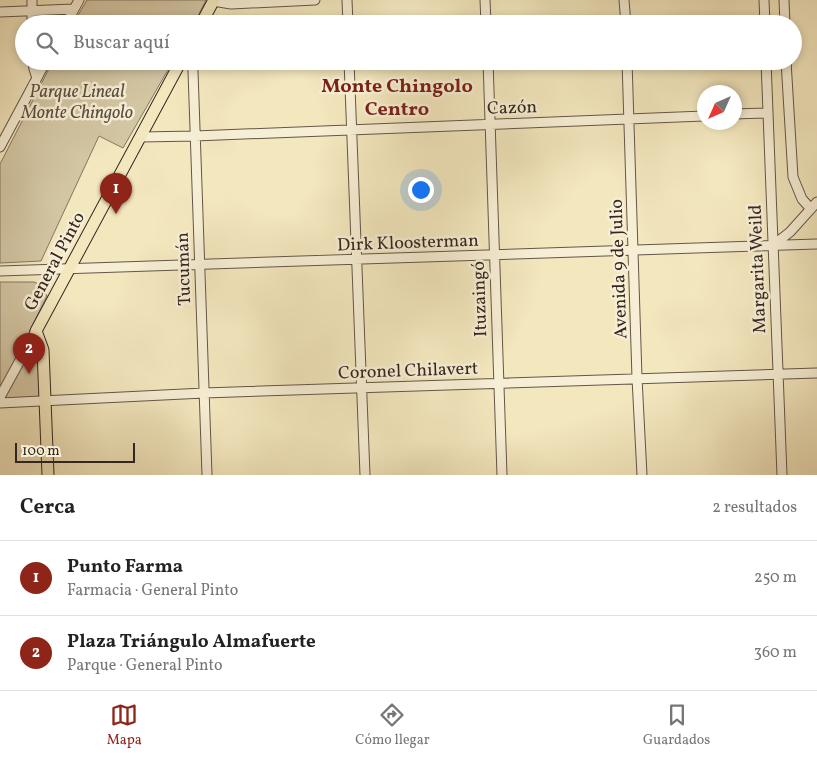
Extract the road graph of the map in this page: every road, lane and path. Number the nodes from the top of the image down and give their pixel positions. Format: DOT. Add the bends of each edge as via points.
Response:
graph roads {
  1 [pos="32,0"];
  2 [pos="78,0"];
  3 [pos="213,0"];
  4 [pos="315,0"];
  5 [pos="347,0"];
  6 [pos="485,0"];
  7 [pos="624,0"];
  8 [pos="764,0"];
  9 [pos="784,0"];
  10 [pos="74,9"];
  11 [pos="32,11"];
  12 [pos="0,12"];
  13 [pos="32,15"];
  14 [pos="71,15"];
  15 [pos="206,15"];
  16 [pos="348,15"];
  17 [pos="486,15"];
  18 [pos="625,15"];
  19 [pos="765,15"];
  20 [pos="785,15"];
  21 [pos="34,70"];
  22 [pos="41,70"];
  23 [pos="176,70"];
  24 [pos="193,70"];
  25 [pos="349,70"];
  26 [pos="488,70"];
  27 [pos="627,70"];
  28 [pos="766,70"];
  29 [pos="787,70"];
  30 [pos="37,78"];
  31 [pos="768,113"];
  32 [pos="742,114"];
  33 [pos="697,116"];
  34 [pos="628,119"];
  35 [pos="491,124"];
  36 [pos="352,129"];
  37 [pos="195,136"];
  38 [pos="141,137"];
  39 [pos="0,147"];
  40 [pos="814,205"];
  41 [pos="817,244"];
  42 [pos="772,246"];
  43 [pos="634,251"];
  44 [pos="494,256"];
  45 [pos="357,260"];
  46 [pos="200,266"];
  47 [pos="69,270"];
  48 [pos="0,271"];
  49 [pos="36,331"];
  50 [pos="817,372"];
  51 [pos="778,374"];
  52 [pos="637,378"];
  53 [pos="498,382"];
  54 [pos="361,388"];
  55 [pos="204,393"];
  56 [pos="0,398"];
  57 [pos="46,401"];
  58 [pos="0,403"];
  59 [pos="48,475"];
  60 [pos="207,475"];
  61 [pos="365,475"];
  62 [pos="502,475"];
  63 [pos="642,475"];
  64 [pos="782,475"];
  1 -- 11 [label="street"];
  2 -- 10 [label="street"];
  3 -- 4 [label="street" via="231,4"];
  3 -- 15 [label="main road"];
  5 -- 16 [label="street"];
  6 -- 17 [label="street"];
  7 -- 18 [label="street"];
  8 -- 19 [label="street"];
  9 -- 20 [label="street"];
  10 -- 11 [label="street"];
  10 -- 14 [label="street"];
  11 -- 12 [label="street"];
  11 -- 13 [label="street"];
  21 -- 30 [label="street"];
  22 -- 30 [label="street"];
  23 -- 38 [label="main road, General Pinto"];
  24 -- 37 [label="street, Tucumán"];
  25 -- 36 [label="street"];
  26 -- 35 [label="street, Ituzaingó"];
  27 -- 34 [label="street, Avenida 9 de Julio"];
  28 -- 31 [label="street, Margarita Weild"];
  29 -- 40 [label="street" via="793,177 802,199"];
  30 -- 39 [label="street"];
  31 -- 32 [label="street"];
  31 -- 42 [label="street, Margarita Weild"];
  33 -- 34 [label="street, Cazón"];
  34 -- 35 [label="street, Cazón"];
  34 -- 43 [label="street, Avenida 9 de Julio"];
  35 -- 36 [label="street, Cazón"];
  35 -- 44 [label="street, Ituzaingó"];
  36 -- 37 [label="street, Cazón"];
  36 -- 45 [label="street"];
  37 -- 38 [label="street, Cazón"];
  37 -- 46 [label="street, Tucumán"];
  38 -- 47 [label="main road, General Pinto"];
  40 -- 42 [label="street" via="790,232"];
  41 -- 42 [label="street, Dirk Kloosterman"];
  42 -- 43 [label="street, Dirk Kloosterman"];
  42 -- 51 [label="street, Margarita Weild"];
  43 -- 44 [label="street, Dirk Kloosterman"];
  43 -- 52 [label="street, Avenida 9 de Julio"];
  44 -- 45 [label="street, Dirk Kloosterman"];
  44 -- 53 [label="street, Ituzaingó"];
  45 -- 46 [label="street, Dirk Kloosterman"];
  45 -- 54 [label="street"];
  46 -- 47 [label="street, Dirk Kloosterman"];
  46 -- 55 [label="street, Tucumán"];
  47 -- 48 [label="street, Dirk Kloosterman"];
  47 -- 49 [label="main road, General Pinto"];
  49 -- 56 [label="street, General Pinto"];
  49 -- 57 [label="main road" via="43,350"];
  50 -- 51 [label="street, Coronel Chilavert"];
  51 -- 52 [label="street, Coronel Chilavert"];
  51 -- 64 [label="street, Margarita Weild"];
  52 -- 53 [label="street, Coronel Chilavert"];
  52 -- 63 [label="street, Avenida 9 de Julio"];
  53 -- 54 [label="street, Coronel Chilavert"];
  53 -- 62 [label="street, Ituzaingó"];
  54 -- 55 [label="street, Coronel Chilavert"];
  54 -- 61 [label="street"];
  55 -- 57 [label="street, Coronel Chilavert"];
  55 -- 60 [label="street, Tucumán"];
  57 -- 58 [label="street, Coronel Chilavert"];
  57 -- 59 [label="main road"];
}
